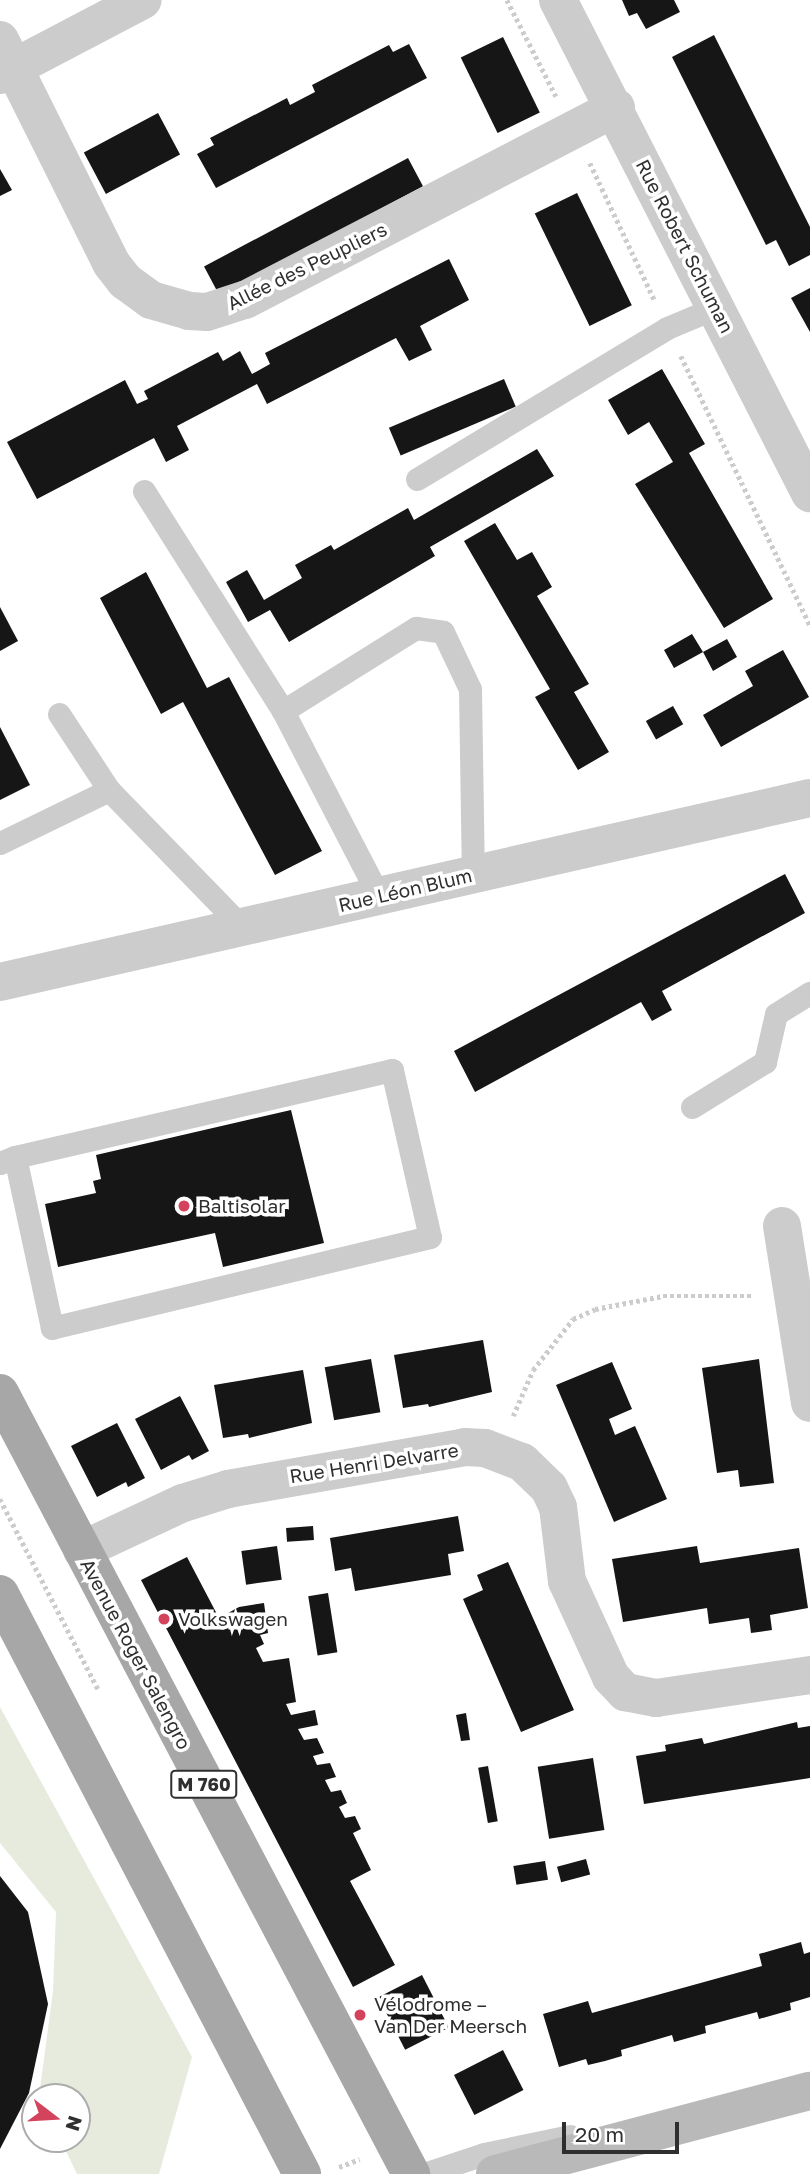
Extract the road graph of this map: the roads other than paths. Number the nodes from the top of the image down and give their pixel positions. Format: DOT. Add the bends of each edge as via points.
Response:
graph roads {
  1 [pos="143,0"];
  2 [pos="558,0"];
  3 [pos="5,61"];
  4 [pos="616,108"];
  5 [pos="717,307"];
  6 [pos="417,479"];
  7 [pos="144,491"];
  8 [pos="810,493"];
  9 [pos="283,710"];
  10 [pos="59,714"];
  11 [pos="109,790"];
  12 [pos="810,798"];
  13 [pos="0,844"];
  14 [pos="473,875"];
  15 [pos="379,896"];
  16 [pos="242,927"];
  17 [pos="0,982"];
  18 [pos="810,993"];
  19 [pos="692,1107"];
  20 [pos="7,1160"];
  21 [pos="782,1226"];
  22 [pos="0,1393"];
  23 [pos="810,1403"];
  24 [pos="82,1550"];
  25 [pos="0,1594"];
  26 [pos="810,1675"];
  27 [pos="810,2074"];
  28 [pos="810,2091"];
  29 [pos="810,2109"];
  30 [pos="302,2174"];
  31 [pos="411,2174"];
  32 [pos="424,2174"];
  33 [pos="495,2174"];
  34 [pos="579,2174"];
  1 -- 3 [label="street"];
  2 -- 4 [label="street, Rue Robert Schuman"];
  3 -- 4 [label="street, Allée des Peupliers" via="111,263 125,281 151,300 189,311 208,312 245,300"];
  4 -- 5 [label="street, Rue Robert Schuman"];
  5 -- 6 [label="lane" via="667,328"];
  5 -- 8 [label="street, Rue Robert Schuman"];
  7 -- 9 [label="lane"];
  9 -- 14 [label="lane" via="416,628 443,632 470,689"];
  9 -- 15 [label="lane"];
  10 -- 11 [label="lane"];
  11 -- 13 [label="lane"];
  11 -- 16 [label="lane"];
  12 -- 14 [label="street, Rue Léon Blum"];
  14 -- 15 [label="street, Rue Léon Blum"];
  15 -- 16 [label="street, Rue Léon Blum"];
  16 -- 17 [label="street, Rue Léon Blum"];
  18 -- 19 [label="lane" via="776,1014 765,1062"];
  20 -- 20 [label="lane" via="391,1070 430,1237 52,1328"];
  21 -- 23 [label="street"];
  22 -- 24 [label="main road, Avenue Roger Salengro / M 760"];
  24 -- 26 [label="street, Rue Henri Delvarre" via="183,1503 247,1484 465,1447 498,1451 533,1469 555,1498 567,1581 611,1677 625,1692 656,1698"];
  24 -- 31 [label="main road, Avenue Roger Salengro / M 760"];
  25 -- 30 [label="main road"];
  27 -- 32 [label="lane" via="649,2118 484,2154"];
  28 -- 33 [label="street"];
  29 -- 34 [label="street"];
}
